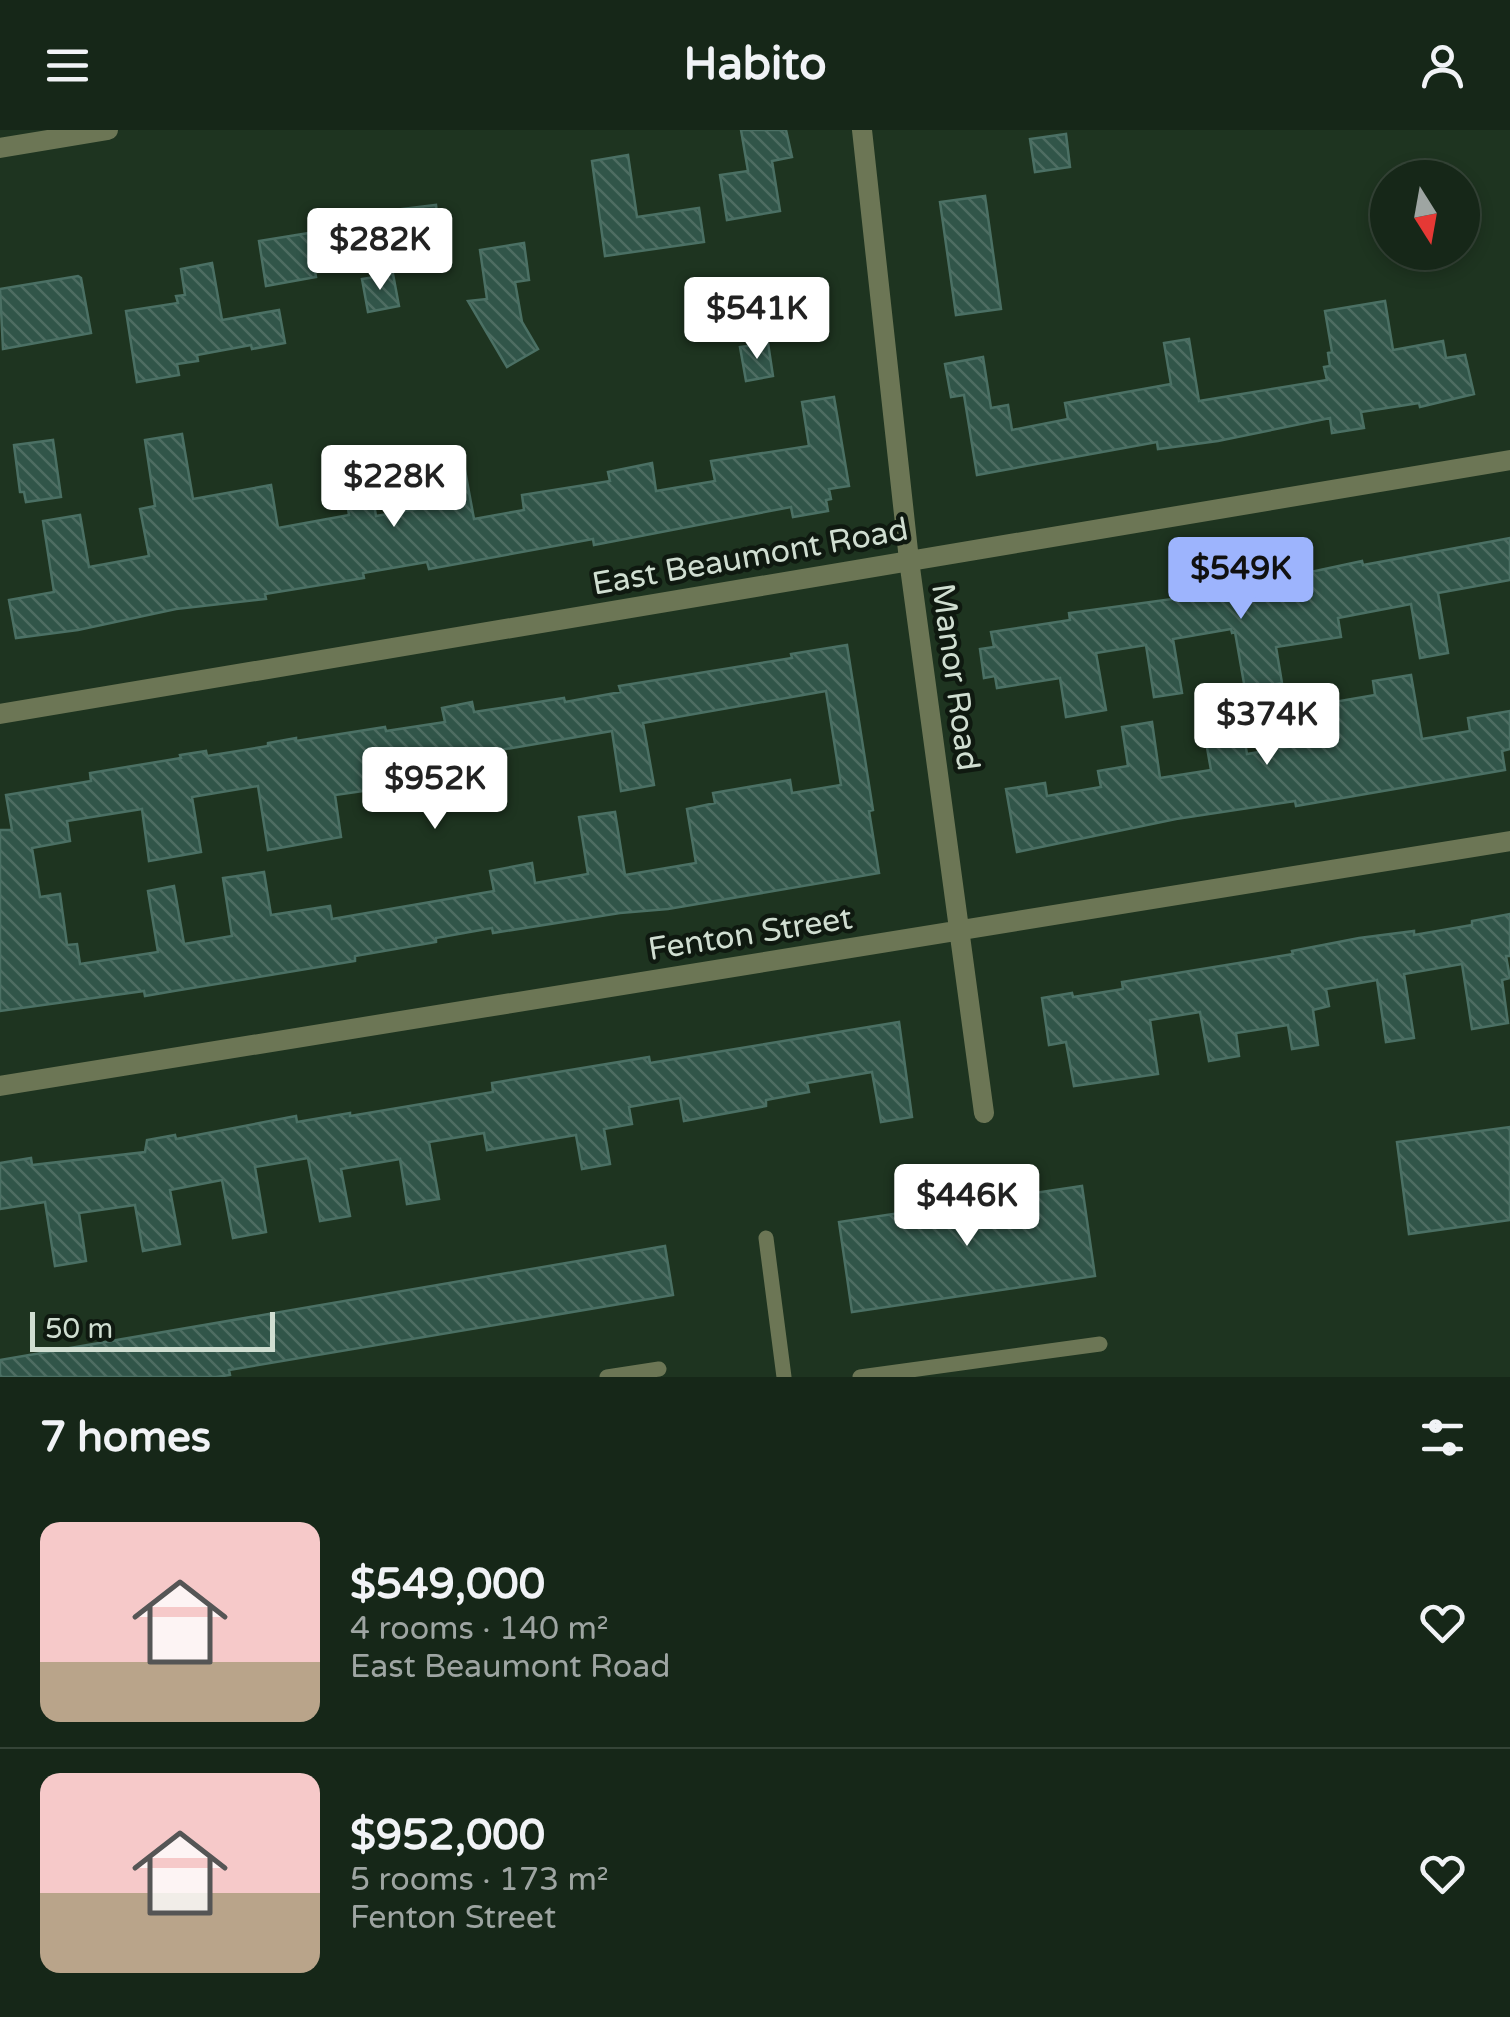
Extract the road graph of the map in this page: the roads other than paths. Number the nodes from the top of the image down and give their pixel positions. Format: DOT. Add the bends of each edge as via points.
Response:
graph roads {
  1 [pos="108,130"];
  2 [pos="862,130"];
  3 [pos="0,148"];
  4 [pos="1510,460"];
  5 [pos="910,560"];
  6 [pos="0,714"];
  7 [pos="1510,841"];
  8 [pos="961,929"];
  9 [pos="0,1086"];
  10 [pos="984,1113"];
  11 [pos="766,1238"];
  12 [pos="1100,1344"];
  13 [pos="659,1368"];
  14 [pos="606,1377"];
  15 [pos="784,1377"];
  16 [pos="860,1377"];
  1 -- 3 [label="street"];
  2 -- 5 [label="street, Manor Road"];
  4 -- 5 [label="street, East Beaumont Road"];
  5 -- 6 [label="street, East Beaumont Road"];
  5 -- 8 [label="street, Manor Road"];
  7 -- 8 [label="street, Fenton Street"];
  8 -- 9 [label="street, Fenton Street"];
  8 -- 10 [label="street, Manor Road"];
  11 -- 15 [label="lane"];
  12 -- 16 [label="lane"];
  13 -- 14 [label="lane"];
}
